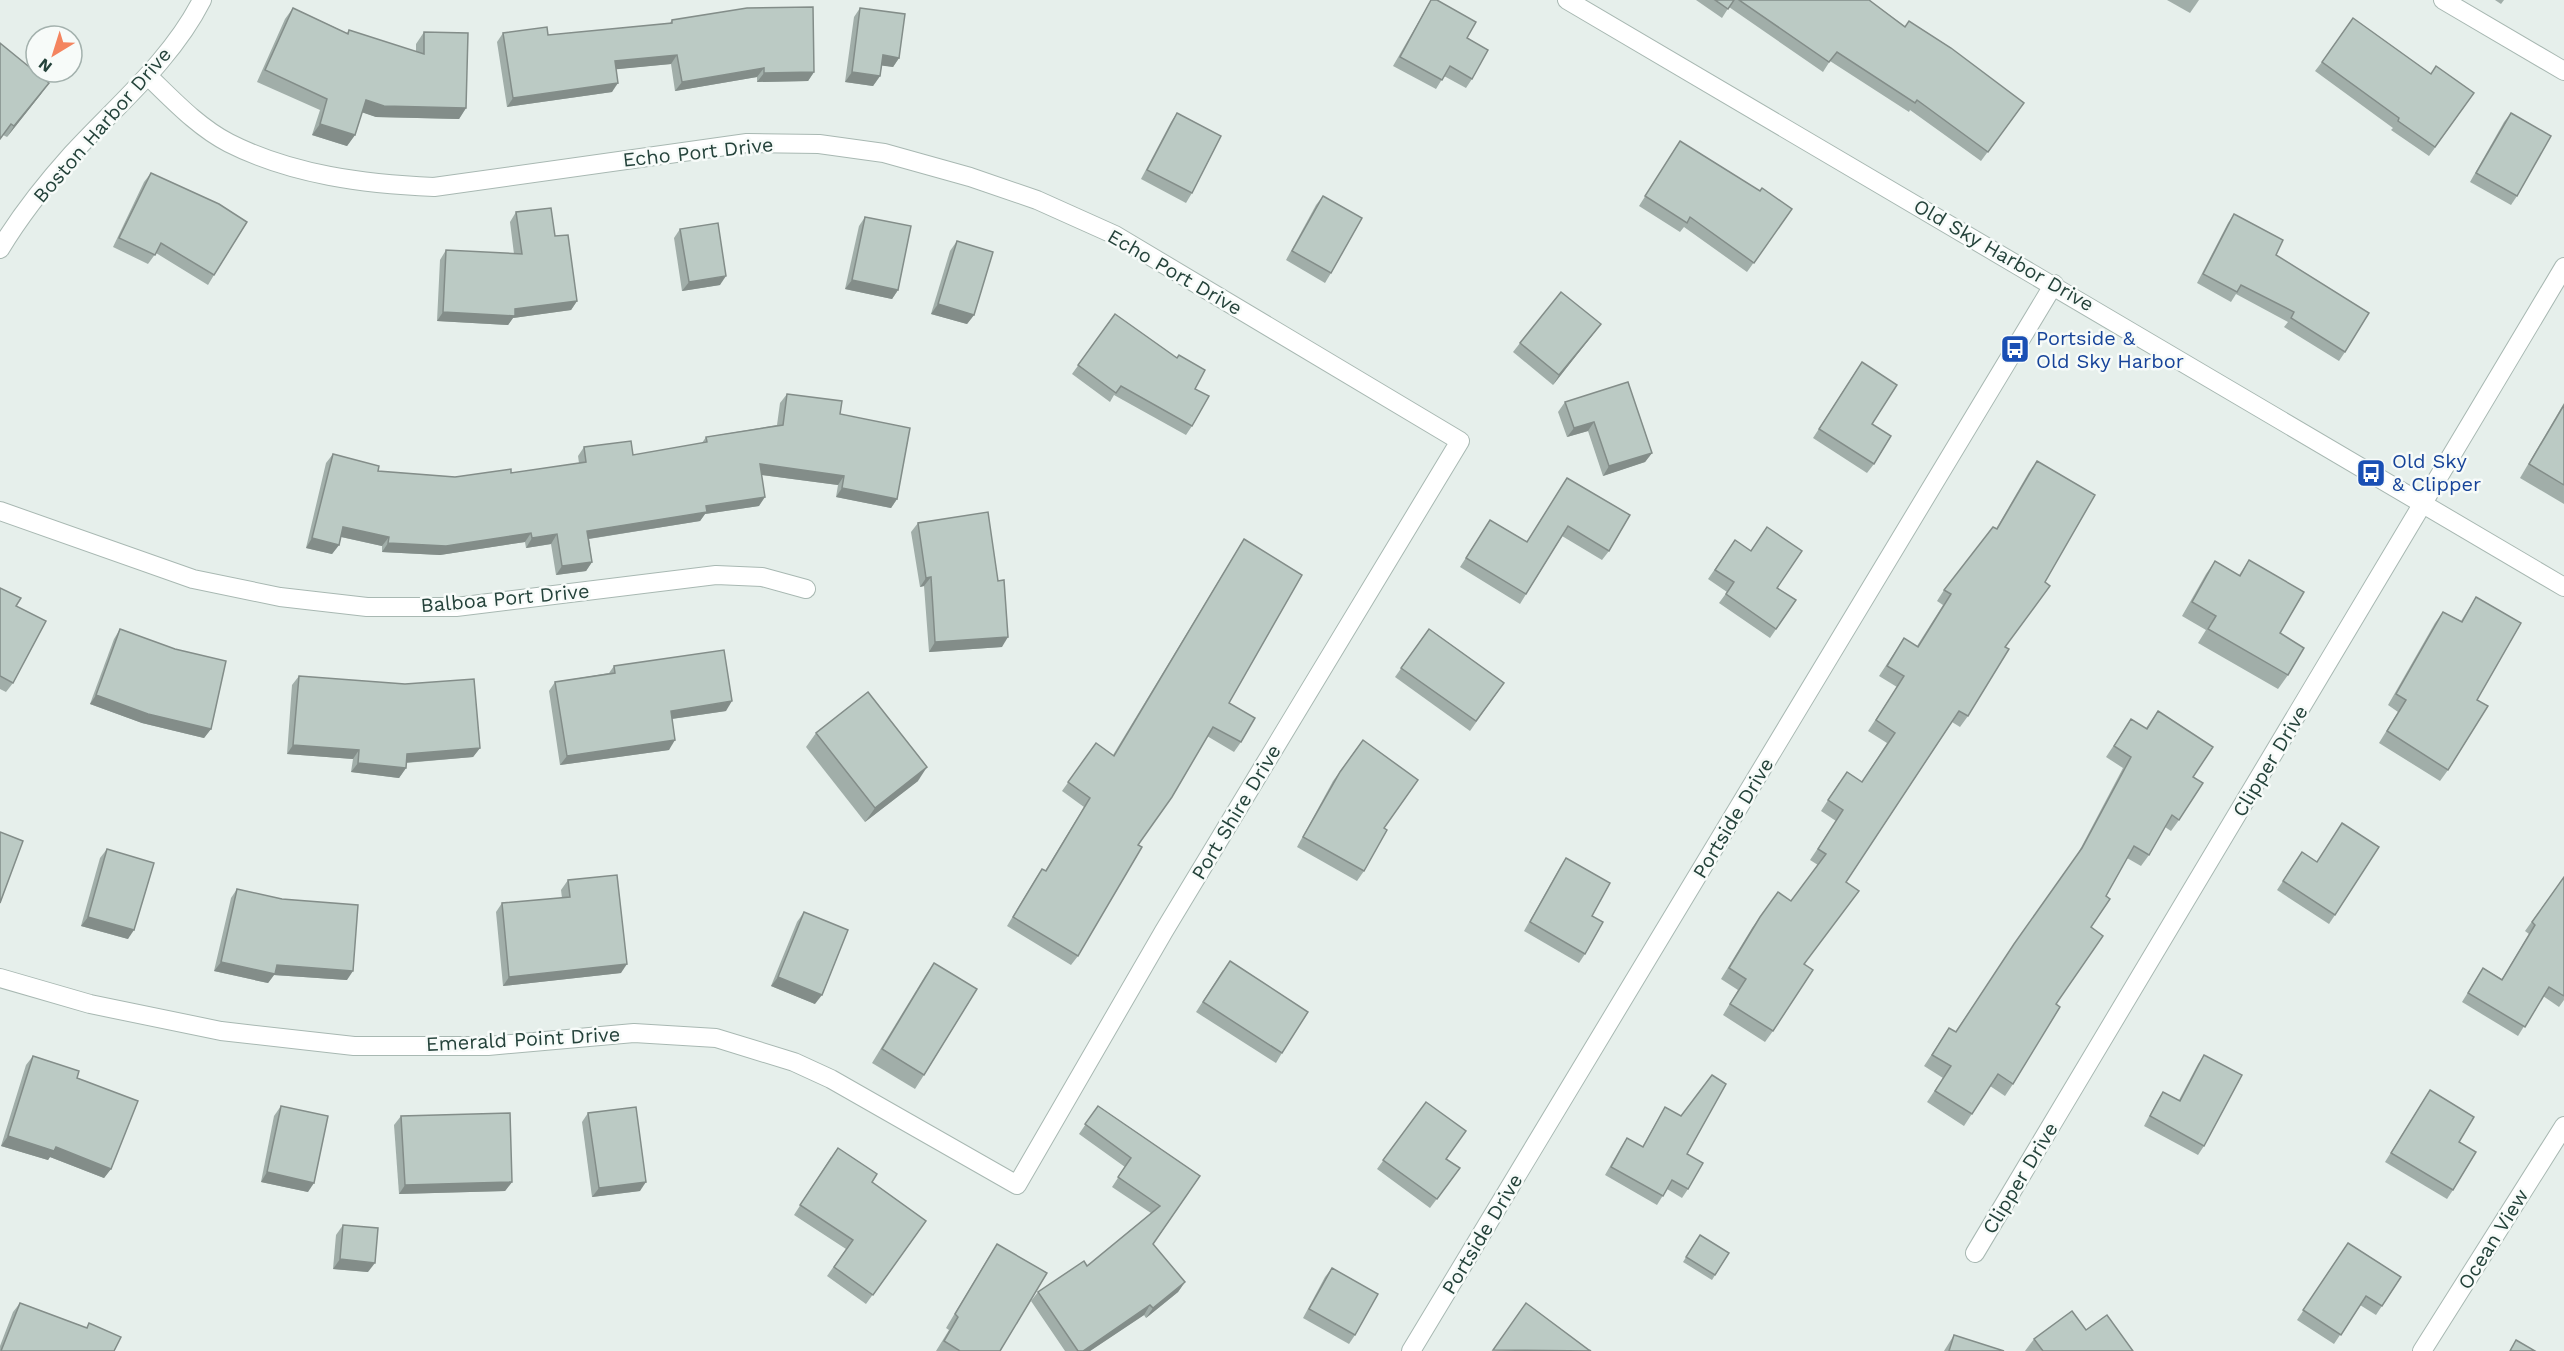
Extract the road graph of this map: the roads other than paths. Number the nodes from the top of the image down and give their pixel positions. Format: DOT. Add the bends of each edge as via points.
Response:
graph roads {
  1 [pos="202,0"];
  2 [pos="1567,0"];
  3 [pos="2443,0"];
  4 [pos="2564,71"];
  5 [pos="148,76"];
  6 [pos="0,249"];
  7 [pos="2564,267"];
  8 [pos="2054,284"];
  9 [pos="1460,441"];
  10 [pos="2424,505"];
  11 [pos="0,511"];
  12 [pos="2564,587"];
  13 [pos="806,589"];
  14 [pos="0,978"];
  15 [pos="2564,1126"];
  16 [pos="1017,1185"];
  17 [pos="1975,1253"];
  18 [pos="1411,1351"];
  19 [pos="2422,1351"];
  1 -- 5 [label="street, Boston Harbor Drive" via="181,35"];
  2 -- 8 [label="street, Old Sky Harbor Drive"];
  3 -- 4 [label="street"];
  5 -- 6 [label="street, Boston Harbor Drive" via="71,156"];
  5 -- 9 [label="street, Echo Port Drive" via="186,113 229,143 307,172 392,185 434,187 747,143 819,144 884,153 1036,200 1115,236"];
  7 -- 10 [label="street, Clipper Drive"];
  8 -- 10 [label="street, Old Sky Harbor Drive"];
  8 -- 18 [label="street, Portside Drive"];
  9 -- 16 [label="street, Port Shire Drive" via="1164,931"];
  10 -- 12 [label="street, Old Sky Harbor Drive"];
  10 -- 17 [label="street, Clipper Drive"];
  11 -- 13 [label="street, Balboa Port Drive" via="193,579 280,597 356,605 456,607 716,575 762,577"];
  14 -- 16 [label="street, Emerald Point Drive" via="90,1004 221,1031 354,1046 488,1046 634,1033 716,1038 755,1048 831,1079"];
  15 -- 19 [label="street, Ocean View"];
}
